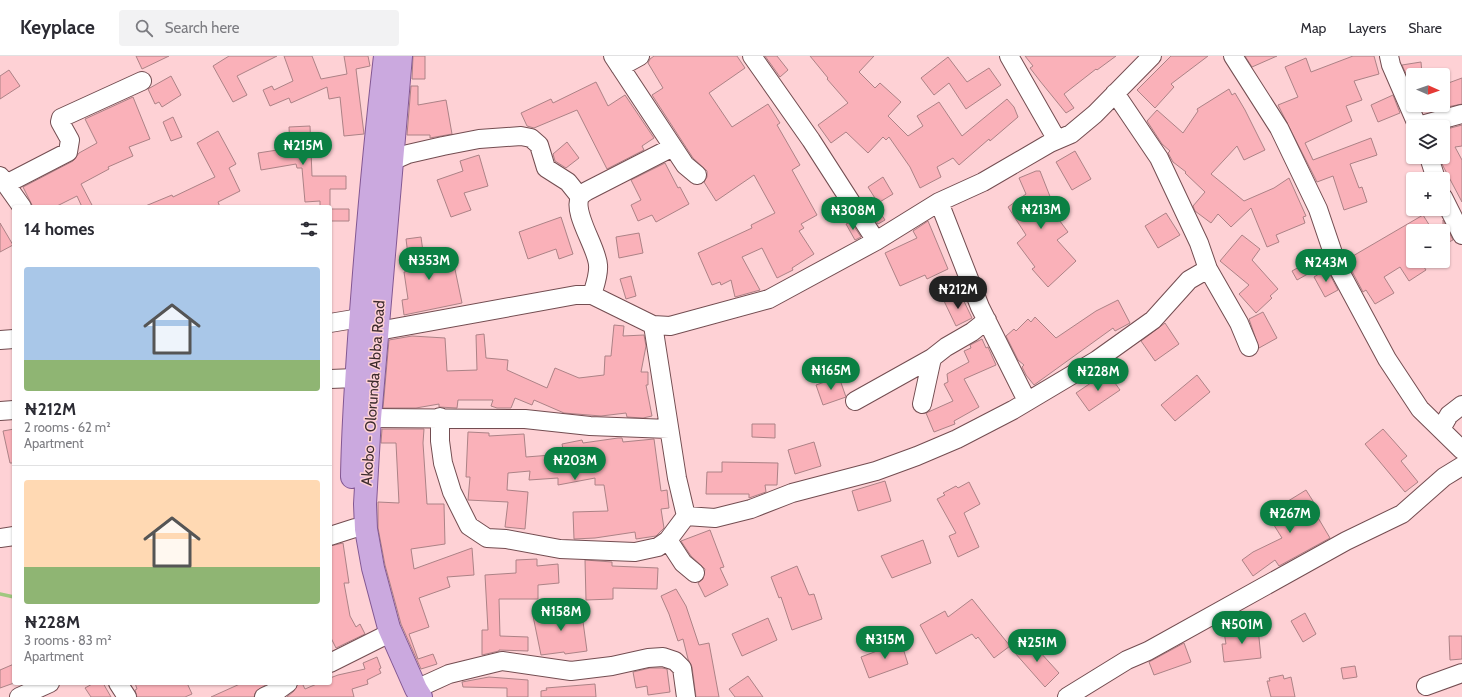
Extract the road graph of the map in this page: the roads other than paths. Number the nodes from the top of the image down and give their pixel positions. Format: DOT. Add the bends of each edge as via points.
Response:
graph roads {
  1 [pos="385,56"];
  2 [pos="401,56"];
  3 [pos="640,56"];
  4 [pos="752,56"];
  5 [pos="1009,56"];
  6 [pos="1152,56"];
  7 [pos="1233,56"];
  8 [pos="1389,56"];
  9 [pos="617,61"];
  10 [pos="142,81"];
  11 [pos="1115,94"];
  12 [pos="1462,114"];
  13 [pos="1416,120"];
  14 [pos="1440,120"];
  15 [pos="1057,140"];
  16 [pos="673,147"];
  17 [pos="392,161"];
  18 [pos="697,175"];
  19 [pos="3,180"];
  20 [pos="580,196"];
  21 [pos="939,202"];
  22 [pos="21,205"];
  23 [pos="1450,211"];
  24 [pos="1462,235"];
  25 [pos="876,241"];
  26 [pos="1208,269"];
  27 [pos="592,295"];
  28 [pos="360,318"];
  29 [pos="987,320"];
  30 [pos="332,323"];
  31 [pos="653,325"];
  32 [pos="378,331"];
  33 [pos="12,339"];
  34 [pos="0,340"];
  35 [pos="1249,347"];
  36 [pos="932,358"];
  37 [pos="356,378"];
  38 [pos="332,379"];
  39 [pos="855,401"];
  40 [pos="1027,402"];
  41 [pos="922,404"];
  42 [pos="1462,405"];
  43 [pos="12,410"];
  44 [pos="0,411"];
  45 [pos="440,417"];
  46 [pos="370,418"];
  47 [pos="669,429"];
  48 [pos="1454,437"];
  49 [pos="1462,466"];
  50 [pos="686,516"];
  51 [pos="355,528"];
  52 [pos="332,535"];
  53 [pos="12,536"];
  54 [pos="0,538"];
  55 [pos="668,540"];
  56 [pos="695,573"];
  57 [pos="382,637"];
  58 [pos="332,662"];
  59 [pos="1462,673"];
  60 [pos="46,685"];
  61 [pos="119,685"];
  62 [pos="285,685"];
  63 [pos="1426,686"];
  64 [pos="414,694"];
  65 [pos="19,697"];
  66 [pos="127,697"];
  67 [pos="264,697"];
  68 [pos="686,697"];
  69 [pos="1067,697"];
  1 -- 28 [label="main road, Akobo - Olorunda Abba Road"];
  2 -- 17 [label="main road, Akobo - Olorunda Abba Road"];
  3 -- 9 [label="street"];
  4 -- 25 [label="street" via="811,140"];
  5 -- 15 [label="street"];
  6 -- 11 [label="street"];
  7 -- 48 [label="street" via="1279,128 1318,209 1338,268 1387,359 1420,409"];
  8 -- 13 [label="street"];
  9 -- 16 [label="street"];
  10 -- 19 [label="street" via="64,116 60,122 70,140 68,152"];
  11 -- 15 [label="street" via="1071,134"];
  11 -- 26 [label="street" via="1159,158"];
  12 -- 14 [label="street"];
  15 -- 21 [label="street" via="983,182"];
  16 -- 18 [label="street" via="685,165"];
  16 -- 20 [label="street"];
  17 -- 20 [label="street" via="408,154 465,142 509,135 532,138 539,145 546,168 568,182"];
  17 -- 32 [label="main road, Akobo - Olorunda Abba Road"];
  19 -- 22 [label="street"];
  20 -- 27 [label="street" via="578,204 598,264 598,275"];
  21 -- 25 [label="street"];
  21 -- 29 [label="street"];
  23 -- 24 [label="street"];
  25 -- 31 [label="street" via="769,299 670,326"];
  26 -- 35 [label="street" via="1239,323"];
  26 -- 40 [label="street" via="1189,280 1153,320 1097,360"];
  27 -- 31 [label="street"];
  27 -- 32 [label="street" via="576,295"];
  28 -- 30 [label="street"];
  28 -- 37 [label="main road, Akobo - Olorunda Abba Road"];
  29 -- 36 [label="street"];
  29 -- 40 [label="street"];
  31 -- 47 [label="street"];
  32 -- 46 [label="main road, Akobo - Olorunda Abba Road"];
  33 -- 34 [label="street"];
  36 -- 39 [label="street"];
  36 -- 41 [label="street"];
  37 -- 38 [label="street"];
  37 -- 51 [label="main road, Akobo - Olorunda Abba Road" via="352,425 352,501"];
  40 -- 50 [label="street" via="957,439 876,471 792,493 751,509 722,516"];
  42 -- 48 [label="street" via="1449,415"];
  43 -- 44 [label="street"];
  45 -- 46 [label="street"];
  45 -- 47 [label="street" via="525,419 590,426"];
  45 -- 55 [label="street" via="442,463 452,492 469,526 487,538 560,549 635,552 658,547"];
  46 -- 64 [label="main road, Akobo - Olorunda Abba Road" via="366,529 389,628"];
  47 -- 50 [label="street"];
  49 -- 69 [label="street" via="1444,477 1402,514 1346,541 1148,651 1127,660"];
  50 -- 55 [label="street"];
  51 -- 52 [label="street"];
  51 -- 57 [label="main road, Akobo - Olorunda Abba Road" via="363,570"];
  53 -- 54 [label="street"];
  55 -- 56 [label="street" via="683,563"];
  57 -- 58 [label="street"];
  57 -- 64 [label="main road, Akobo - Olorunda Abba Road" via="387,655"];
  59 -- 63 [label="street"];
  60 -- 65 [label="street"];
  61 -- 66 [label="street"];
  62 -- 67 [label="street"];
  64 -- 68 [label="street" via="450,674 502,661 571,671 663,657 674,661 682,668"];
}
